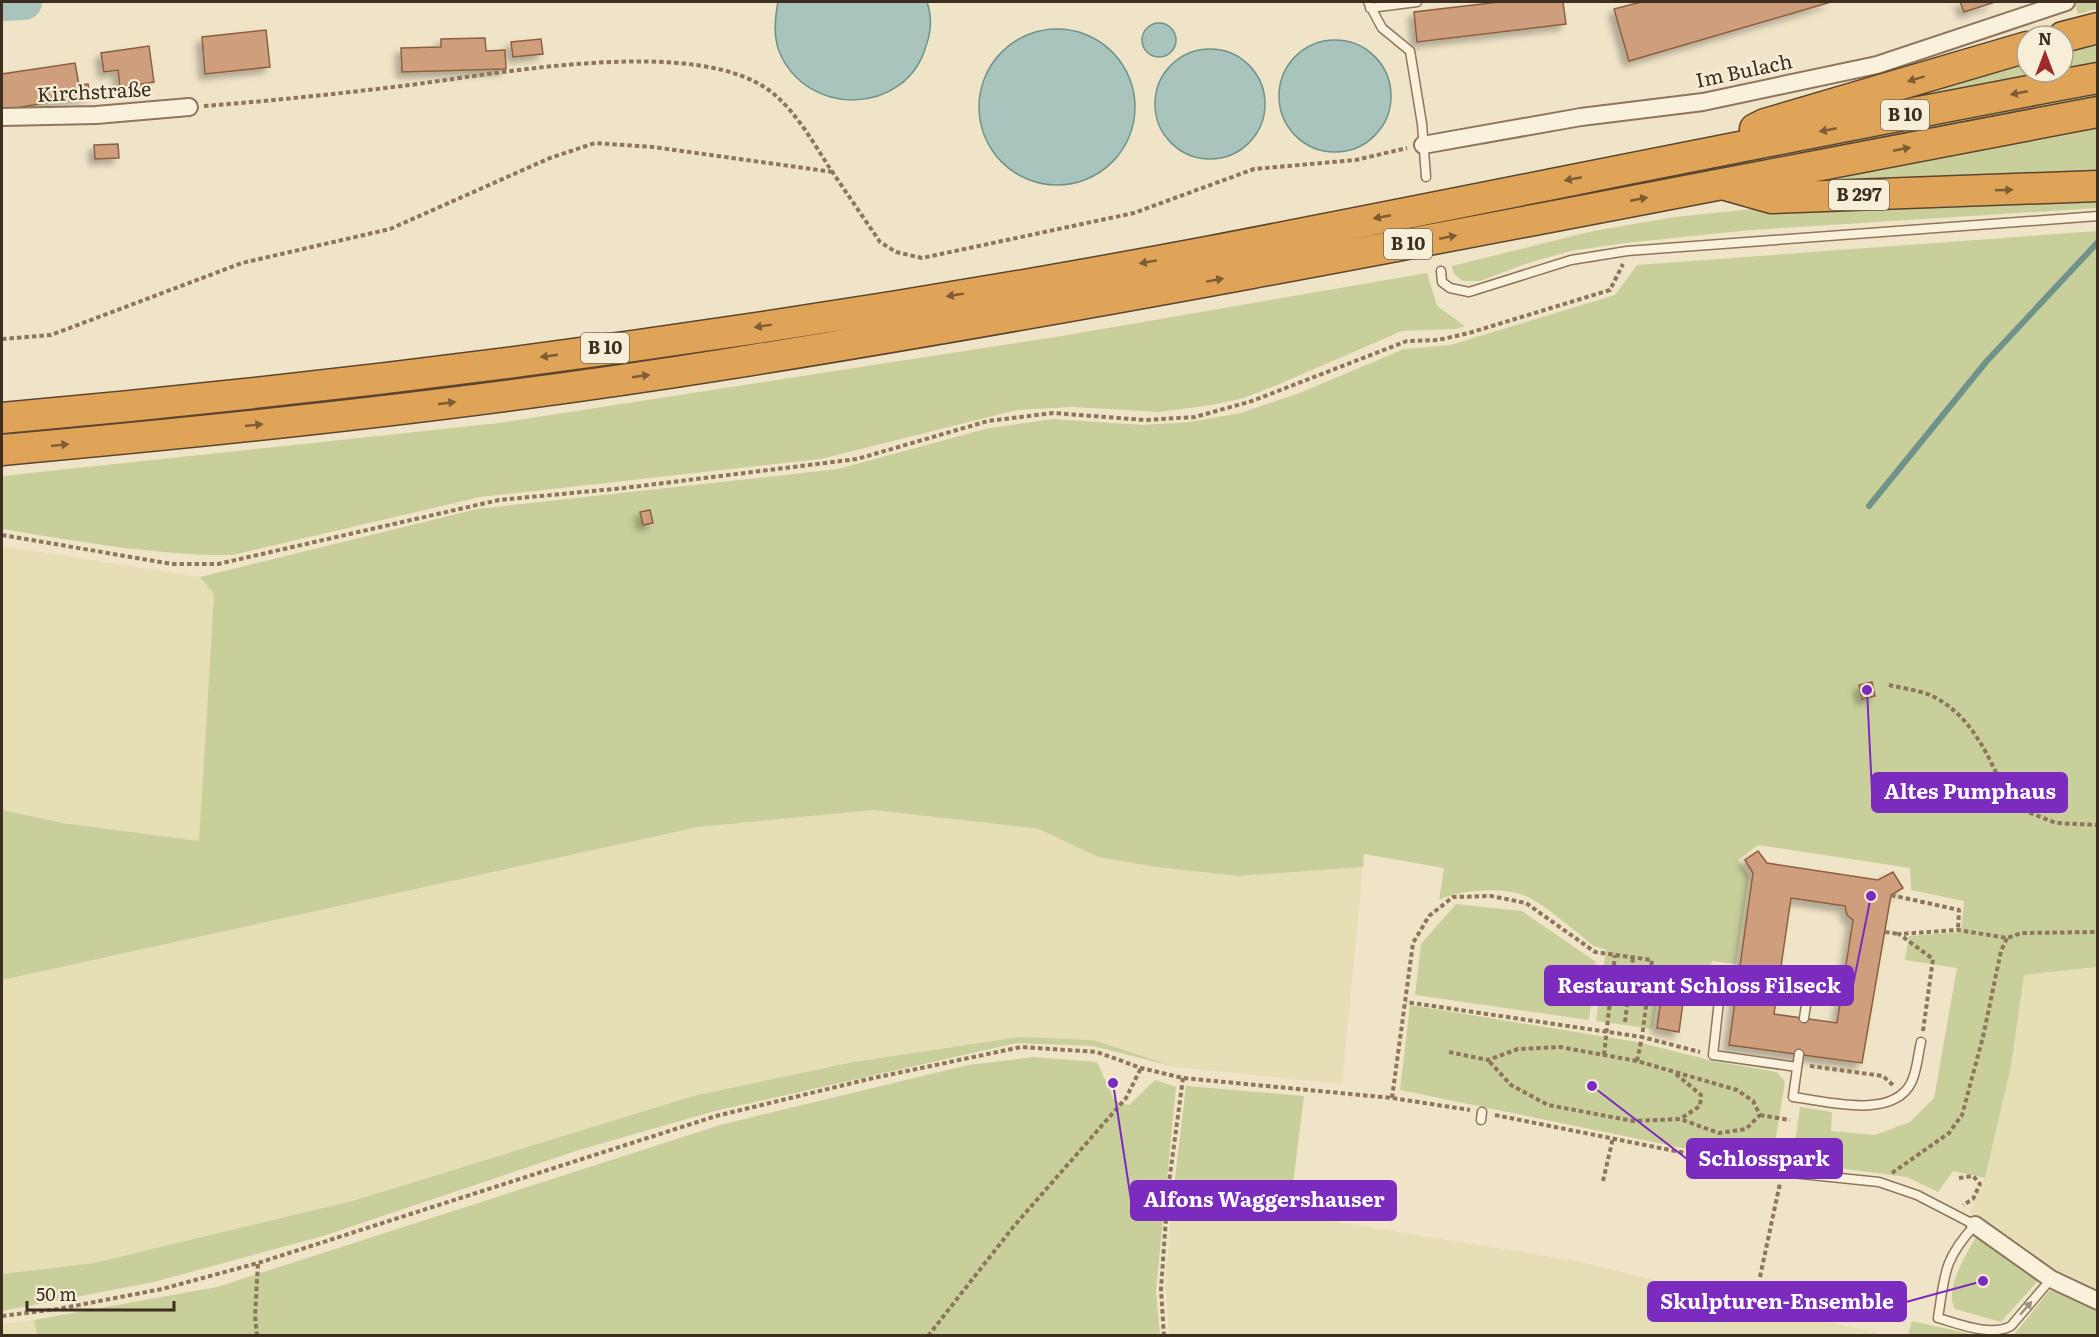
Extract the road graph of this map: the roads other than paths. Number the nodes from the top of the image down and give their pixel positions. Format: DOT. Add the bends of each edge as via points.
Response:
graph roads {
  1 [pos="1418,2"];
  2 [pos="2066,2"];
  3 [pos="1369,5"];
  4 [pos="2097,28"];
  5 [pos="2075,34"];
  6 [pos="2015,51"];
  7 [pos="2097,78"];
  8 [pos="189,107"];
  9 [pos="2097,112"];
  10 [pos="2,117"];
  11 [pos="1423,145"];
  12 [pos="1713,152"];
  13 [pos="1426,177"];
  14 [pos="1721,183"];
  15 [pos="2097,186"];
  16 [pos="2097,216"];
  17 [pos="1441,271"];
  18 [pos="2,418"];
  19 [pos="2,450"];
  20 [pos="1810,973"];
  21 [pos="1722,974"];
  22 [pos="1804,1018"];
  23 [pos="1921,1042"];
  24 [pos="1782,1172"];
  25 [pos="1975,1225"];
  26 [pos="2051,1279"];
  27 [pos="2097,1301"];
  1 -- 3 [label="lane"];
  2 -- 11 [label="street, Im Bulach" via="1876,65 1703,102 1581,117"];
  3 -- 11 [label="lane" via="1382,28 1410,51"];
  4 -- 5 [label="highway"];
  6 -- 12 [label="highway, B 10, one-way" via="1765,124"];
  7 -- 12 [label="highway, B 10, one-way"];
  8 -- 10 [label="street, Kirchstraße" via="96,115"];
  14 -- 9 [label="highway, B 10, one-way"];
  11 -- 13 [label="lane"];
  12 -- 18 [label="highway, B 10, one-way" via="1205,252 719,332 330,385"];
  14 -- 15 [label="highway, B 297, one-way" via="1772,198"];
  19 -- 14 [label="highway, B 10, one-way" via="404,409 728,364 1095,302"];
  16 -- 17 [label="lane" via="1628,251 1570,260 1469,292 1450,288 1442,282"];
  20 -- 22 [label="lane"];
  21 -- 23 [label="lane" via="1713,1055 1798,1062 1793,1097 1870,1108 1894,1099 1911,1084"];
  24 -- 25 [label="lane" via="1879,1182 1917,1195"];
  25 -- 26 [label="street"];
  25 -- 26 [label="lane, one-way" via="1947,1262 1938,1318 2002,1332"];
  26 -- 27 [label="street"];
}
